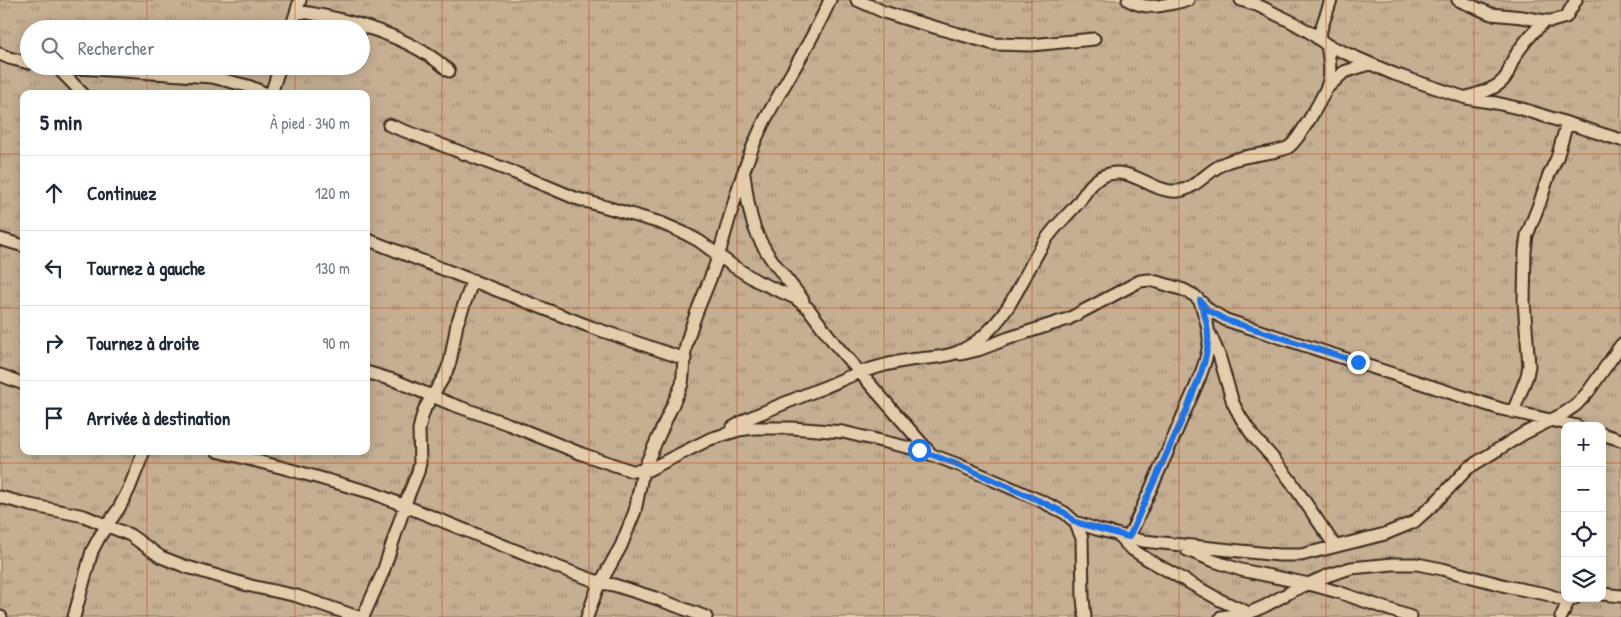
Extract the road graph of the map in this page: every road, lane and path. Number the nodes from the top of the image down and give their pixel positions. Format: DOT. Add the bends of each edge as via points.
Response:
graph roads {
  1 [pos="830,0"];
  2 [pos="857,0"];
  3 [pos="1128,0"];
  4 [pos="1188,0"];
  5 [pos="1241,0"];
  6 [pos="1331,0"];
  7 [pos="1458,0"];
  8 [pos="1576,0"];
  9 [pos="298,5"];
  10 [pos="294,20"];
  11 [pos="342,20"];
  12 [pos="1545,21"];
  13 [pos="370,30"];
  14 [pos="1094,39"];
  15 [pos="1323,42"];
  16 [pos="0,54"];
  17 [pos="20,61"];
  18 [pos="1369,64"];
  19 [pos="449,71"];
  20 [pos="62,75"];
  21 [pos="180,75"];
  22 [pos="276,75"];
  23 [pos="1326,89"];
  24 [pos="79,90"];
  25 [pos="258,90"];
  26 [pos="271,90"];
  27 [pos="1466,98"];
  28 [pos="1567,123"];
  29 [pos="389,125"];
  30 [pos="1621,140"];
  31 [pos="744,174"];
  32 [pos="0,239"];
  33 [pos="370,241"];
  34 [pos="20,245"];
  35 [pos="718,256"];
  36 [pos="473,280"];
  37 [pos="1200,300"];
  38 [pos="808,308"];
  39 [pos="1208,330"];
  40 [pos="1621,345"];
  41 [pos="952,355"];
  42 [pos="685,359"];
  43 [pos="860,372"];
  44 [pos="370,373"];
  45 [pos="0,375"];
  46 [pos="20,382"];
  47 [pos="432,396"];
  48 [pos="1513,412"];
  49 [pos="1552,419"];
  50 [pos="1563,422"];
  51 [pos="1606,435"];
  52 [pos="710,439"];
  53 [pos="1621,440"];
  54 [pos="142,455"];
  55 [pos="233,455"];
  56 [pos="932,455"];
  57 [pos="643,471"];
  58 [pos="0,497"];
  59 [pos="405,505"];
  60 [pos="1075,522"];
  61 [pos="107,526"];
  62 [pos="1123,536"];
  63 [pos="1176,545"];
  64 [pos="1335,546"];
  65 [pos="601,583"];
  66 [pos="1309,584"];
  67 [pos="1606,594"];
  68 [pos="1621,596"];
  69 [pos="1561,597"];
  70 [pos="1571,602"];
  71 [pos="1254,615"];
  72 [pos="74,617"];
  73 [pos="358,617"];
  74 [pos="363,617"];
  75 [pos="587,617"];
  76 [pos="706,617"];
  77 [pos="1085,617"];
  78 [pos="1221,617"];
  79 [pos="1411,617"];
  80 [pos="1561,617"];
  1 -- 31 [label="street" via="764,122"];
  2 -- 14 [label="street" via="884,12 994,44 1012,46"];
  3 -- 4 [label="street" via="1149,7"];
  5 -- 15 [label="street" via="1292,22"];
  6 -- 15 [label="street"];
  7 -- 12 [label="street" via="1490,14"];
  8 -- 12 [label="street" via="1566,17"];
  9 -- 10 [label="street"];
  9 -- 11 [label="street"];
  12 -- 27 [label="street" via="1514,59 1505,78 1484,92"];
  13 -- 19 [label="street" via="424,52"];
  15 -- 18 [label="street"];
  15 -- 23 [label="street" via="1330,60"];
  16 -- 17 [label="street"];
  18 -- 23 [label="street" via="1344,72"];
  18 -- 27 [label="street"];
  20 -- 24 [label="street"];
  21 -- 25 [label="street" via="212,77"];
  22 -- 26 [label="street"];
  23 -- 41 [label="street" via="1289,148 1227,162 1180,191 1164,190 1135,176 1109,174 1101,177 1047,238 1020,288 992,328"];
  27 -- 28 [label="street" via="1505,105"];
  28 -- 30 [label="street"];
  28 -- 48 [label="street" via="1527,235 1524,302 1529,366"];
  29 -- 35 [label="street" via="575,198 661,223 699,241"];
  31 -- 35 [label="street"];
  31 -- 38 [label="street" via="755,229 773,263"];
  32 -- 34 [label="street"];
  33 -- 36 [label="street"];
  35 -- 38 [label="street"];
  35 -- 42 [label="street" via="690,330"];
  36 -- 42 [label="street"];
  36 -- 47 [label="street" via="457,324 450,362"];
  37 -- 39 [label="street"];
  37 -- 41 [label="street" via="1173,286 1140,281 1068,319 972,352"];
  37 -- 48 [label="street" via="1208,310 1226,320"];
  38 -- 43 [label="street"];
  39 -- 62 [label="street" via="1206,357 1194,391"];
  39 -- 64 [label="street" via="1241,418 1290,480"];
  40 -- 49 [label="street" via="1588,392 1563,414"];
  41 -- 43 [label="street" via="910,360"];
  42 -- 57 [label="street" via="679,392"];
  43 -- 52 [label="street" via="747,419"];
  43 -- 56 [label="street"];
  44 -- 47 [label="street"];
  45 -- 46 [label="street"];
  47 -- 57 [label="street" via="582,454 628,470"];
  47 -- 59 [label="street" via="419,430 418,472"];
  48 -- 49 [label="street"];
  49 -- 50 [label="street"];
  49 -- 64 [label="street" via="1468,468 1414,522 1384,534"];
  51 -- 53 [label="street"];
  52 -- 56 [label="street" via="754,428 813,429 873,438"];
  52 -- 57 [label="street"];
  54 -- 61 [label="street" via="129,489"];
  55 -- 59 [label="street" via="373,493"];
  56 -- 60 [label="street" via="1040,501 1065,513"];
  57 -- 65 [label="street" via="635,511"];
  58 -- 61 [label="street" via="84,516"];
  59 -- 65 [label="street" via="498,545"];
  59 -- 74 [label="street" via="383,572"];
  60 -- 62 [label="street"];
  60 -- 77 [label="street" via="1082,538"];
  61 -- 72 [label="street" via="92,551"];
  61 -- 73 [label="street" via="130,535 161,557 184,566 297,596"];
  62 -- 63 [label="street"];
  62 -- 71 [label="street" via="1130,548 1147,559"];
  63 -- 64 [label="street" via="1279,555 1301,555"];
  63 -- 66 [label="street" via="1241,570"];
  65 -- 75 [label="street"];
  65 -- 76 [label="street"];
  66 -- 69 [label="street" via="1350,568 1418,564"];
  66 -- 71 [label="street"];
  66 -- 79 [label="street"];
  67 -- 68 [label="street"];
  70 -- 80 [label="street"];
  71 -- 78 [label="street"];
}
